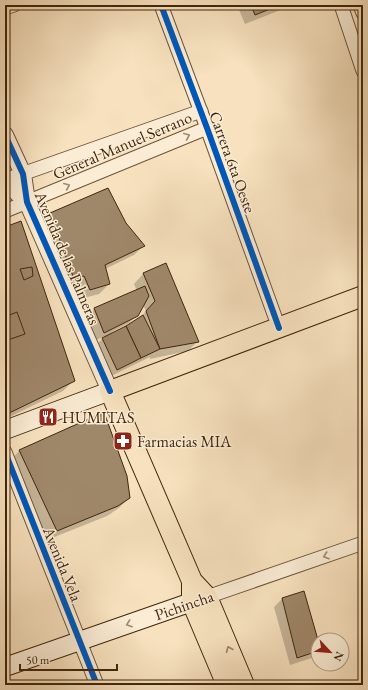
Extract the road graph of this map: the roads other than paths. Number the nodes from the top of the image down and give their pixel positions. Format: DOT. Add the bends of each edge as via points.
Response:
graph roads {
  1 [pos="14,5"];
  2 [pos="161,5"];
  3 [pos="341,5"];
  4 [pos="360,5"];
  5 [pos="5,8"];
  6 [pos="363,13"];
  7 [pos="359,48"];
  8 [pos="362,67"];
  9 [pos="201,111"];
  10 [pos="207,128"];
  11 [pos="5,135"];
  12 [pos="23,174"];
  13 [pos="5,181"];
  14 [pos="28,202"];
  15 [pos="5,211"];
  16 [pos="363,296"];
  17 [pos="279,328"];
  18 [pos="110,391"];
  19 [pos="5,430"];
  20 [pos="5,452"];
  21 [pos="363,544"];
  22 [pos="200,600"];
  23 [pos="80,641"];
  24 [pos="5,667"];
  25 [pos="97,685"];
  26 [pos="227,685"];
  27 [pos="244,685"];
  1 -- 5 [label="street"];
  2 -- 9 [label="street, Carrera 6ta Oeste"];
  3 -- 7 [label="street"];
  4 -- 6 [label="street"];
  7 -- 8 [label="street"];
  9 -- 10 [label="street, Carrera 6ta Oeste"];
  9 -- 12 [label="street, General Manuel Serrano"];
  14 -- 10 [label="street, General Manuel Serrano, one-way"];
  10 -- 17 [label="street, Carrera 6ta Oeste"];
  11 -- 12 [label="street, Avenida de las Palmeras"];
  12 -- 13 [label="street, General Manuel Serrano"];
  12 -- 14 [label="street, Avenida de las Palmeras"];
  13 -- 14 [label="street, Avenida de las Palmeras"];
  14 -- 15 [label="street, General Manuel Serrano"];
  14 -- 18 [label="street, Avenida de las Palmeras"];
  16 -- 17 [label="main road"];
  17 -- 18 [label="main road"];
  18 -- 19 [label="main road"];
  18 -- 22 [label="main road, Avenida de las Palmeras"];
  20 -- 23 [label="street, Avenida Vela"];
  21 -- 22 [label="street, Pichincha, one-way"];
  22 -- 23 [label="main road, Pichincha, one-way"];
  22 -- 26 [label="main road, Avenida de las Palmeras"];
  27 -- 22 [label="main road, Avenida de las Palmeras, one-way"];
  23 -- 24 [label="main road, Pichincha"];
  23 -- 25 [label="street, Avenida Vela"];
}
